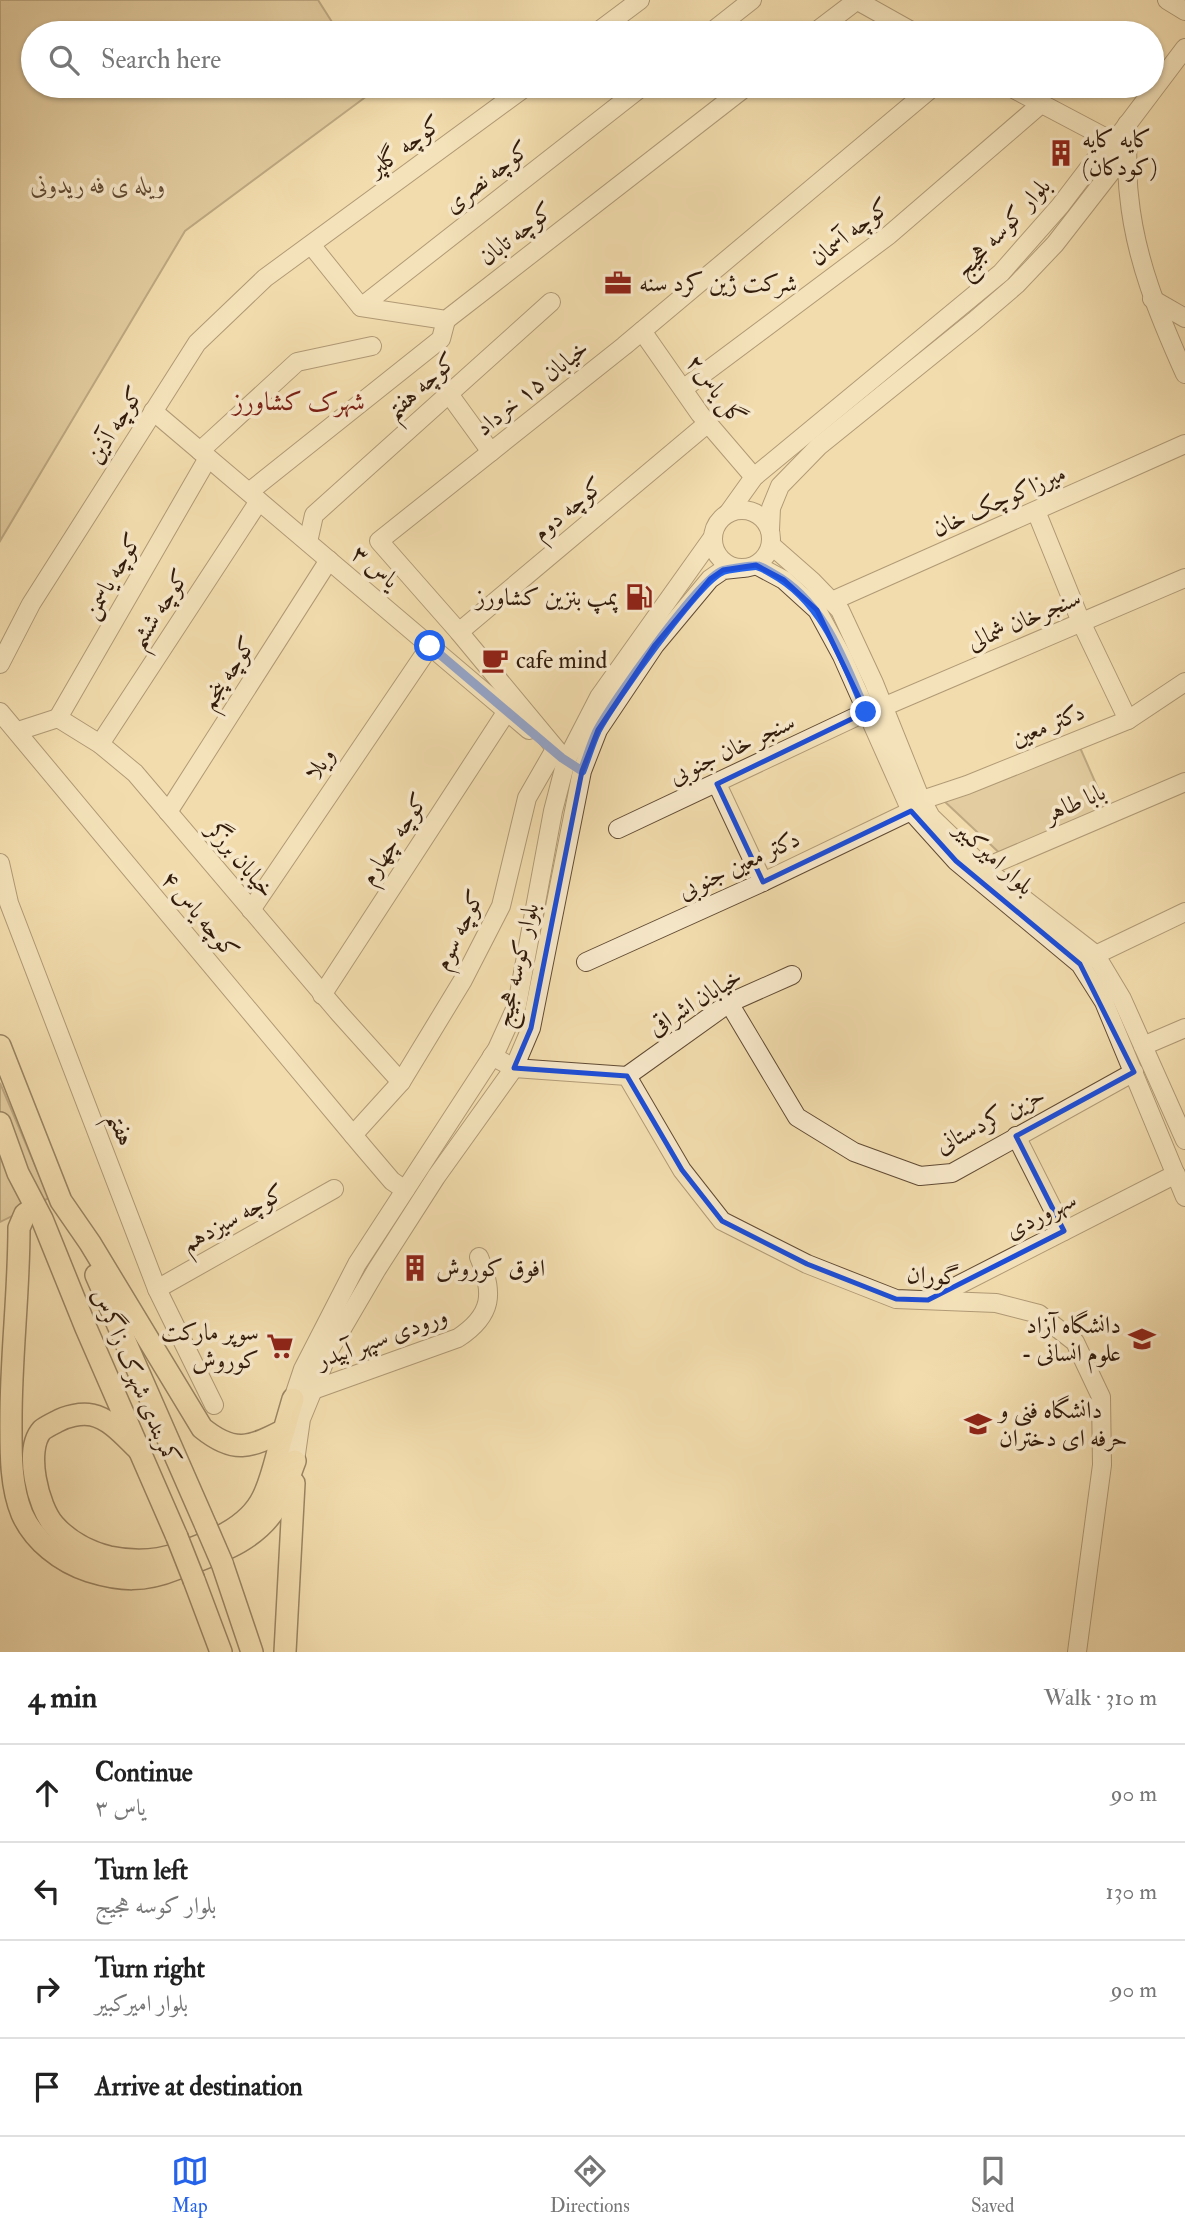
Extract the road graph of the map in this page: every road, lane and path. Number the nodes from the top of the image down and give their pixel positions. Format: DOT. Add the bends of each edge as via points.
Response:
graph roads {
  1 [pos="640,0"];
  2 [pos="752,0"];
  3 [pos="856,0"];
  4 [pos="1167,0"];
  5 [pos="1185,11"];
  6 [pos="612,21"];
  7 [pos="725,21"];
  8 [pos="829,21"];
  9 [pos="894,21"];
  10 [pos="1185,48"];
  11 [pos="1164,76"];
  12 [pos="511,98"];
  13 [pos="628,98"];
  14 [pos="732,98"];
  15 [pos="920,98"];
  16 [pos="1030,98"];
  17 [pos="1147,98"];
  18 [pos="1041,104"];
  19 [pos="1127,124"];
  20 [pos="1113,149"];
  21 [pos="312,246"];
  22 [pos="1152,299"];
  23 [pos="551,302"];
  24 [pos="361,307"];
  25 [pos="1185,318"];
  26 [pos="446,320"];
  27 [pos="642,331"];
  28 [pos="372,346"];
  29 [pos="1185,374"];
  30 [pos="683,390"];
  31 [pos="449,394"];
  32 [pos="153,411"];
  33 [pos="708,423"];
  34 [pos="1185,444"];
  35 [pos="491,452"];
  36 [pos="204,454"];
  37 [pos="754,477"];
  38 [pos="254,496"];
  39 [pos="1035,511"];
  40 [pos="729,512"];
  41 [pos="713,537"];
  42 [pos="771,537"];
  43 [pos="308,542"];
  44 [pos="329,560"];
  45 [pos="749,567"];
  46 [pos="1185,578"];
  47 [pos="832,601"];
  48 [pos="1081,622"];
  49 [pos="459,632"];
  50 [pos="430,646"];
  51 [pos="0,664"];
  52 [pos="1185,682"];
  53 [pos="875,710"];
  54 [pos="507,711"];
  55 [pos="0,712"];
  56 [pos="58,718"];
  57 [pos="1128,720"];
  58 [pos="18,731"];
  59 [pos="100,744"];
  60 [pos="560,756"];
  61 [pos="582,771"];
  62 [pos="1185,782"];
  63 [pos="718,784"];
  64 [pos="916,806"];
  65 [pos="168,811"];
  66 [pos="618,829"];
  67 [pos="0,863"];
  68 [pos="984,868"];
  69 [pos="763,882"];
  70 [pos="251,909"];
  71 [pos="1185,912"];
  72 [pos="1095,954"];
  73 [pos="586,962"];
  74 [pos="1080,964"];
  75 [pos="792,975"];
  76 [pos="323,995"];
  77 [pos="729,1003"];
  78 [pos="1185,1027"];
  79 [pos="0,1046"];
  80 [pos="1143,1046"];
  81 [pos="492,1056"];
  82 [pos="514,1068"];
  83 [pos="1134,1072"];
  84 [pos="627,1076"];
  85 [pos="401,1082"];
  86 [pos="0,1123"];
  87 [pos="1016,1136"];
  88 [pos="1185,1140"];
  89 [pos="358,1141"];
  90 [pos="1176,1174"];
  91 [pos="334,1189"];
  92 [pos="405,1190"];
  93 [pos="1185,1197"];
  94 [pos="61,1201"];
  95 [pos="35,1207"];
  96 [pos="1064,1231"];
  97 [pos="479,1257"];
  98 [pos="157,1289"];
  99 [pos="928,1300"];
  100 [pos="313,1390"];
  101 [pos="293,1399"];
  102 [pos="214,1405"];
  103 [pos="293,1425"];
  104 [pos="139,1450"];
  105 [pos="295,1461"];
  106 [pos="221,1652"];
  107 [pos="252,1652"];
  108 [pos="285,1652"];
  109 [pos="1077,1652"];
  1 -- 6 [label="street"];
  2 -- 7 [label="street"];
  3 -- 8 [label="street"];
  3 -- 9 [label="street"];
  4 -- 5 [label="street"];
  10 -- 11 [label="street"];
  12 -- 21 [label="street, کوچه گلپر"];
  13 -- 24 [label="street, کوچه نصری"];
  14 -- 26 [label="street, کوچه تابان"];
  15 -- 27 [label="street, خیابان ۱۵ خرداد"];
  16 -- 18 [label="street"];
  17 -- 19 [label="street"];
  18 -- 20 [label="street"];
  18 -- 30 [label="street, کوچه آسمان" via="889,235"];
  19 -- 20 [label="street"];
  19 -- 22 [label="street" via="1129,193"];
  20 -- 37 [label="street, بلوار کوسه هجیج" via="1095,160 1001,273"];
  20 -- 42 [label="street, بلوار کوسه هجیج" via="1111,172 1016,285 819,446 780,486 771,508"];
  21 -- 24 [label="street"];
  21 -- 32 [label="street, کوچه آذین" via="265,278 197,343"];
  22 -- 25 [label="street"];
  22 -- 29 [label="street"];
  23 -- 31 [label="street, کوچه هفتم"];
  24 -- 26 [label="street"];
  26 -- 38 [label="street, کوچه ششم" via="441,339"];
  27 -- 30 [label="street, گل یاس۲"];
  27 -- 35 [label="street, خیابان ۱۵ خرداد"];
  28 -- 36 [label="street, کوچه یاسمن" via="297,362"];
  30 -- 33 [label="street, گل یاس۲"];
  31 -- 35 [label="street"];
  31 -- 43 [label="street, کوچه هفتم" via="314,515"];
  32 -- 36 [label="street, یاس ۳"];
  32 -- 51 [label="street, کوچه آذین" via="31,604"];
  33 -- 37 [label="street, گل یاس۲"];
  33 -- 49 [label="street, کوچه دوم"];
  34 -- 39 [label="street, میرزاکوچک خان"];
  35 -- 49 [label="street, خیابان ۱۵ خرداد" via="379,541"];
  36 -- 38 [label="street, یاس ۳"];
  36 -- 56 [label="street, کوچه یاسمن"];
  37 -- 40 [label="street, بلوار کوسه هجیج"];
  38 -- 43 [label="street, یاس ۳"];
  38 -- 59 [label="street, کوچه ششم"];
  39 -- 47 [label="street, میرزاکوچک خان"];
  39 -- 48 [label="street"];
  40 -- 41 [label="street" via="718,522"];
  40 -- 42 [label="street" via="761,516"];
  41 -- 45 [label="street" via="720,559 734,567"];
  41 -- 60 [label="street, بلوار کوسه هجیج"];
  42 -- 45 [label="street" via="768,553"];
  42 -- 47 [label="street, بلوار امیرکبیر"];
  43 -- 44 [label="street, یاس ۳"];
  44 -- 50 [label="street, یاس ۳"];
  44 -- 65 [label="street, کوچه پنجم"];
  45 -- 53 [label="street, بلوار امیرکبیر" via="784,580 817,610"];
  45 -- 61 [label="street, بلوار کوسه هجیج" via="723,570 710,579 655,645 598,730"];
  46 -- 48 [label="street, سنجرخان شمالی"];
  47 -- 53 [label="street, بلوار امیرکبیر" via="846,621"];
  48 -- 53 [label="street, سنجرخان شمالی"];
  48 -- 57 [label="street"];
  49 -- 60 [label="street, خیابان ۱۵ خرداد"];
  50 -- 54 [label="street, یاس ۳"];
  50 -- 70 [label="street, ویلا"];
  52 -- 57 [label="street, دکتر معین"];
  53 -- 63 [label="street, سنجر خان جنوبی"];
  53 -- 64 [label="street, بلوار امیرکبیر"];
  54 -- 60 [label="street, یاس ۳"];
  54 -- 76 [label="street, کوچه چهارم"];
  55 -- 58 [label="street, کوچه یاس ۴"];
  56 -- 58 [label="street"];
  56 -- 59 [label="street, خیابان برزگر"];
  57 -- 64 [label="street, دکتر معین"];
  58 -- 89 [label="street, کوچه یاس ۴"];
  59 -- 65 [label="street, خیابان برزگر" via="135,773"];
  60 -- 61 [label="street"];
  60 -- 81 [label="street, بلوار کوسه هجیج" via="516,1005"];
  60 -- 85 [label="street, کوچه سوم" via="527,799 500,906 463,980"];
  61 -- 82 [label="street, بلوار کوسه هجیج" via="534,1017"];
  62 -- 68 [label="street, بابا طاهر"];
  63 -- 66 [label="street, سنجر خان جنوبی"];
  63 -- 69 [label="street"];
  64 -- 68 [label="street, بلوار امیرکبیر"];
  64 -- 69 [label="street, دکتر معین جنوبی"];
  64 -- 74 [label="street, بلوار امیرکبیر" via="956,861"];
  65 -- 70 [label="street, خیابان برزگر"];
  67 -- 98 [label="street, هفتم" via="13,915"];
  68 -- 72 [label="street, بلوار امیرکبیر"];
  69 -- 73 [label="street, دکتر معین جنوبی"];
  70 -- 76 [label="street, خیابان برزگر"];
  71 -- 72 [label="street"];
  72 -- 74 [label="street"];
  72 -- 80 [label="street, بلوار امیرکبیر"];
  74 -- 83 [label="street, بلوار امیرکبیر" via="1104,1002"];
  75 -- 77 [label="street, خیابان اشراقی"];
  76 -- 85 [label="street, خیابان برزگر"];
  77 -- 84 [label="street, خیابان اشراقی"];
  77 -- 87 [label="street, حزین کردستانی" via="797,1117 854,1153 920,1176 952,1173"];
  78 -- 80 [label="street"];
  79 -- 94 [label="main road, کمربندی شهرک زاگرس"];
  80 -- 88 [label="street, بلوار امیرکبیر"];
  81 -- 82 [label="street"];
  81 -- 92 [label="street, بلوار کوسه هجیج"];
  82 -- 84 [label="street"];
  82 -- 100 [label="street, بلوار کوسه هجیج" via="377,1269 329,1351"];
  83 -- 87 [label="street, حزین کردستانی"];
  83 -- 90 [label="street, بلوار امیرکبیر"];
  84 -- 99 [label="street, گوران" via="682,1170 722,1221 807,1264 896,1299"];
  85 -- 89 [label="street, کوچه سوم"];
  86 -- 95 [label="main road, کمربندی شهرک زاگرس"];
  87 -- 96 [label="street"];
  89 -- 92 [label="street, کوچه یاس ۴"];
  90 -- 93 [label="street, بلوار امیرکبیر"];
  90 -- 96 [label="street, سهروردی"];
  91 -- 98 [label="street, کوچه سیزدهم"];
  92 -- 101 [label="street, بلوار کوسه هجیج" via="357,1264 303,1369"];
  94 -- 103 [label="main road, کمربندی شهرک زاگرس" via="202,1428 218,1441 239,1448"];
  94 -- 107 [label="main road, کمربندی شهرک زاگرس, bridge" via="117,1318 222,1563"];
  95 -- 104 [label="main road, کمربندی شهرک زاگرس"];
  95 -- 105 [label="main road" via="24,1214 19,1228 11,1454 22,1515 45,1547 75,1567 111,1578 135,1580 166,1573 236,1546 255,1532 279,1503"];
  96 -- 99 [label="street, سهروردی"];
  97 -- 100 [label="street, ورودی سپهر آبیدر" via="489,1280 489,1299 474,1327 458,1338"];
  98 -- 102 [label="street, هفتم"];
  99 -- 109 [label="street, گوران" via="996,1303 1039,1314 1075,1342 1101,1397 1102,1465"];
  100 -- 103 [label="street, بلوار کوسه هجیج"];
  101 -- 103 [label="main road"];
  103 -- 104 [label="main road" via="263,1498 239,1526 203,1545 160,1560 130,1561 73,1542 53,1524 34,1473 34,1448 42,1430 61,1419 93,1415 110,1423"];
  103 -- 105 [label="street, بلوار کوسه هجیج"];
  104 -- 106 [label="main road, کمربندی شهرک زاگرس, bridge"];
  105 -- 108 [label="main road"];
}
